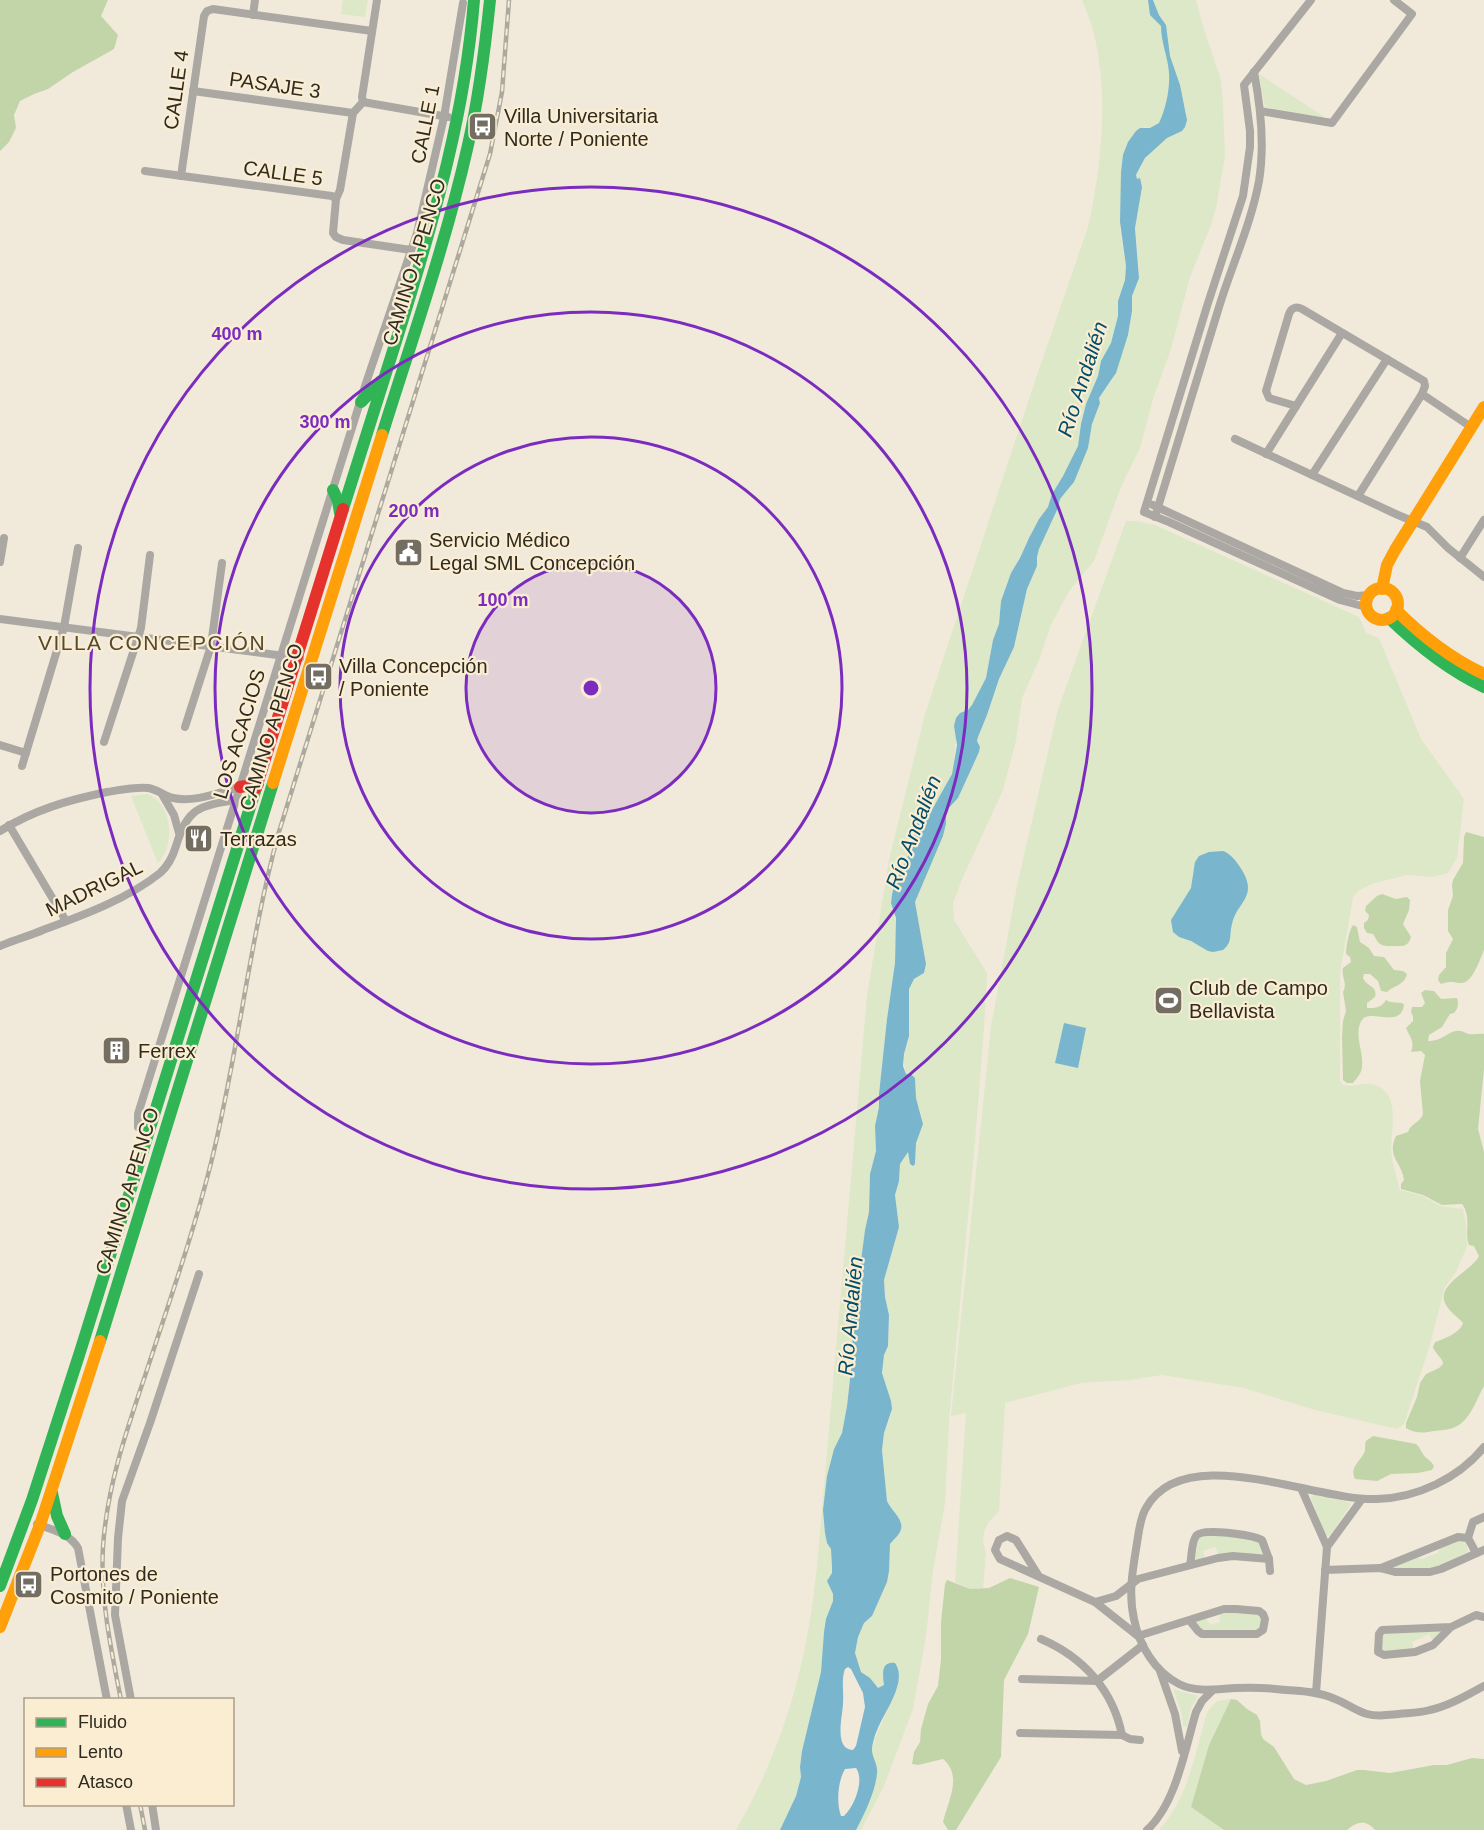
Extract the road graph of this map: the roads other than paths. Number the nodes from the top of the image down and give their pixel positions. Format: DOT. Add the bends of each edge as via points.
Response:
graph roads {
  1 [pos="255,0"];
  2 [pos="377,0"];
  3 [pos="490,0"];
  4 [pos="1311,0"];
  5 [pos="1394,0"];
  6 [pos="469,2"];
  7 [pos="253,15"];
  8 [pos="372,31"];
  9 [pos="1254,72"];
  10 [pos="193,91"];
  11 [pos="363,102"];
  12 [pos="1260,111"];
  13 [pos="353,113"];
  14 [pos="444,117"];
  15 [pos="458,119"];
  16 [pos="472,122"];
  17 [pos="144,171"];
  18 [pos="181,176"];
  19 [pos="336,199"];
  20 [pos="411,250"];
  21 [pos="1342,333"];
  22 [pos="1387,359"];
  23 [pos="384,376"];
  24 [pos="1422,394"];
  25 [pos="361,402"];
  26 [pos="1296,406"];
  27 [pos="1484,407"];
  28 [pos="1471,427"];
  29 [pos="1235,439"];
  30 [pos="1266,454"];
  31 [pos="1312,475"];
  32 [pos="333,490"];
  33 [pos="1358,496"];
  34 [pos="1147,503"];
  35 [pos="1158,507"];
  36 [pos="1155,517"];
  37 [pos="340,519"];
  38 [pos="1413,520"];
  39 [pos="1484,520"];
  40 [pos="3,538"];
  41 [pos="78,548"];
  42 [pos="150,555"];
  43 [pos="1460,558"];
  44 [pos="0,562"];
  45 [pos="222,563"];
  46 [pos="1484,577"];
  47 [pos="1382,589"];
  48 [pos="1370,595"];
  49 [pos="1366,607"];
  50 [pos="1392,614"];
  51 [pos="0,619"];
  52 [pos="64,627"];
  53 [pos="139,636"];
  54 [pos="211,646"];
  55 [pos="281,654"];
  56 [pos="297,657"];
  57 [pos="312,660"];
  58 [pos="1484,674"];
  59 [pos="1484,687"];
  60 [pos="185,727"];
  61 [pos="104,742"];
  62 [pos="0,745"];
  63 [pos="26,753"];
  64 [pos="22,766"];
  65 [pos="258,784"];
  66 [pos="240,788"];
  67 [pos="162,794"];
  68 [pos="236,800"];
  69 [pos="9,825"];
  70 [pos="0,831"];
  71 [pos="179,834"];
  72 [pos="66,921"];
  73 [pos="0,946"];
  74 [pos="138,1127"];
  75 [pos="147,1141"];
  76 [pos="199,1274"];
  77 [pos="1484,1448"];
  78 [pos="1301,1488"];
  79 [pos="52,1490"];
  80 [pos="1362,1499"];
  81 [pos="1484,1517"];
  82 [pos="25,1520"];
  83 [pos="40,1525"];
  84 [pos="65,1534"];
  85 [pos="1468,1538"];
  86 [pos="1327,1547"];
  87 [pos="1480,1551"];
  88 [pos="1269,1559"];
  89 [pos="1190,1565"];
  90 [pos="1380,1568"];
  91 [pos="1325,1570"];
  92 [pos="1270,1571"];
  93 [pos="1038,1575"];
  94 [pos="1131,1584"];
  95 [pos="0,1586"];
  96 [pos="1095,1602"];
  97 [pos="1484,1617"];
  98 [pos="1190,1621"];
  99 [pos="0,1627"];
  100 [pos="1451,1627"];
  101 [pos="1138,1636"];
  102 [pos="1041,1639"];
  103 [pos="1143,1645"];
  104 [pos="1159,1668"];
  105 [pos="1022,1680"];
  106 [pos="1097,1681"];
  107 [pos="1484,1686"];
  108 [pos="1213,1690"];
  109 [pos="1316,1693"];
  110 [pos="107,1698"];
  111 [pos="131,1698"];
  112 [pos="1020,1733"];
  113 [pos="1122,1735"];
  114 [pos="1140,1740"];
  115 [pos="1183,1755"];
  116 [pos="126,1806"];
  117 [pos="152,1806"];
  118 [pos="131,1830"];
  119 [pos="156,1830"];
  120 [pos="1147,1830"];
  1 -- 7 [label="street"];
  2 -- 8 [label="street"];
  3 -- 16 [label="main road, CAMINO A PENCO"];
  4 -- 9 [label="street"];
  5 -- 12 [label="street" via="1412,14 1332,123"];
  6 -- 14 [label="street, CALLE 1"];
  6 -- 15 [label="main road, CAMINO A PENCO" via="466,69"];
  7 -- 8 [label="street"];
  7 -- 10 [label="street, CALLE 4" via="207,11"];
  8 -- 11 [label="street"];
  9 -- 12 [label="street"];
  9 -- 34 [label="street" via="1244,85 1250,147 1243,195"];
  10 -- 13 [label="street, PASAJE 3"];
  10 -- 18 [label="street, CALLE 4"];
  11 -- 13 [label="street"];
  11 -- 14 [label="street"];
  12 -- 35 [label="street" via="1262,149 1255,196"];
  13 -- 19 [label="street"];
  14 -- 15 [label="street"];
  14 -- 20 [label="street, CALLE 1"];
  15 -- 16 [label="street"];
  15 -- 23 [label="main road, CAMINO A PENCO" via="437,206"];
  16 -- 57 [label="main road, CAMINO A PENCO" via="446,229"];
  17 -- 18 [label="street, CALLE 5"];
  18 -- 19 [label="street, CALLE 5"];
  19 -- 20 [label="street, CALLE 5" via="332,230 338,239"];
  20 -- 25 [label="street, LOS ACACIOS"];
  21 -- 22 [label="street"];
  21 -- 26 [label="street"];
  21 -- 26 [label="street" via="1299,308 1290,312 1266,393 1269,398"];
  22 -- 24 [label="street" via="1422,380"];
  22 -- 31 [label="street"];
  23 -- 25 [label="main road"];
  23 -- 37 [label="main road, CAMINO A PENCO"];
  24 -- 28 [label="street"];
  24 -- 33 [label="street"];
  25 -- 32 [label="street, LOS ACACIOS"];
  26 -- 30 [label="street"];
  27 -- 28 [label="main road"];
  28 -- 38 [label="main road"];
  29 -- 30 [label="street"];
  30 -- 31 [label="street"];
  31 -- 33 [label="street"];
  32 -- 37 [label="main road"];
  32 -- 55 [label="street, LOS ACACIOS"];
  33 -- 38 [label="street"];
  34 -- 35 [label="street"];
  34 -- 36 [label="street" via="1144,512"];
  35 -- 36 [label="street"];
  35 -- 48 [label="street" via="1343,592"];
  36 -- 49 [label="street" via="1340,600"];
  37 -- 56 [label="main road, CAMINO A PENCO"];
  38 -- 43 [label="street" via="1433,532"];
  38 -- 47 [label="main road" via="1389,560"];
  39 -- 43 [label="street"];
  40 -- 44 [label="street"];
  41 -- 52 [label="street"];
  42 -- 53 [label="street"];
  43 -- 46 [label="street"];
  45 -- 54 [label="street"];
  47 -- 48 [label="main road"];
  47 -- 50 [label="main road" via="1395,596 1397,603"];
  48 -- 49 [label="main road"];
  49 -- 50 [label="main road" via="1370,615 1381,620"];
  50 -- 58 [label="main road" via="1458,661"];
  50 -- 59 [label="main road" via="1440,663"];
  51 -- 52 [label="street"];
  52 -- 53 [label="street"];
  52 -- 63 [label="street"];
  53 -- 54 [label="street"];
  53 -- 61 [label="street"];
  54 -- 55 [label="street"];
  54 -- 60 [label="street"];
  55 -- 56 [label="street"];
  55 -- 66 [label="street, LOS ACACIOS"];
  56 -- 57 [label="street"];
  56 -- 65 [label="main road, CAMINO A PENCO"];
  57 -- 79 [label="main road, CAMINO A PENCO"];
  62 -- 63 [label="street"];
  63 -- 64 [label="street"];
  65 -- 66 [label="main road"];
  65 -- 75 [label="main road, CAMINO A PENCO"];
  66 -- 67 [label="street" via="190,799"];
  66 -- 68 [label="street, LOS ACACIOS"];
  67 -- 69 [label="street" via="141,788 95,795 46,807"];
  67 -- 71 [label="street"];
  68 -- 71 [label="street, MADRIGAL" via="197,810"];
  68 -- 74 [label="street, LOS ACACIOS" via="138,1114"];
  69 -- 70 [label="street"];
  69 -- 72 [label="street"];
  71 -- 72 [label="street, MADRIGAL" via="172,856 160,873 105,905"];
  72 -- 73 [label="street, MADRIGAL"];
  74 -- 75 [label="main road"];
  75 -- 82 [label="main road, CAMINO A PENCO"];
  76 -- 111 [label="street" via="122,1501 115,1615"];
  77 -- 80 [label="street" via="1462,1469 1432,1485 1396,1497"];
  78 -- 80 [label="street"];
  78 -- 86 [label="street"];
  78 -- 94 [label="street" via="1225,1476 1194,1476 1174,1482 1155,1496 1144,1513"];
  79 -- 83 [label="main road, CAMINO A PENCO"];
  79 -- 84 [label="main road"];
  80 -- 86 [label="street"];
  81 -- 85 [label="street" via="1473,1522"];
  82 -- 83 [label="street"];
  82 -- 95 [label="main road, CAMINO A PENCO"];
  83 -- 84 [label="street"];
  83 -- 99 [label="main road, CAMINO A PENCO"];
  84 -- 110 [label="street" via="80,1553"];
  85 -- 87 [label="street"];
  85 -- 90 [label="street" via="1458,1537"];
  86 -- 91 [label="street"];
  87 -- 90 [label="street" via="1434,1571"];
  88 -- 89 [label="street" via="1228,1556"];
  88 -- 89 [label="street" via="1260,1539 1203,1532 1195,1538"];
  88 -- 92 [label="street"];
  89 -- 94 [label="street"];
  90 -- 91 [label="street"];
  91 -- 109 [label="street"];
  93 -- 93 [label="street" via="1000,1559 995,1550 999,1540 1007,1536 1016,1540"];
  93 -- 96 [label="street"];
  94 -- 96 [label="street" via="1116,1596"];
  94 -- 101 [label="street"];
  96 -- 101 [label="street"];
  97 -- 100 [label="street" via="1476,1616"];
  98 -- 98 [label="street" via="1230,1609 1259,1611 1265,1619 1263,1630 1257,1634 1202,1634"];
  98 -- 101 [label="street"];
  100 -- 100 [label="street" via="1382,1630 1378,1652 1415,1652 1433,1644"];
  101 -- 103 [label="street"];
  102 -- 106 [label="street" via="1070,1655"];
  103 -- 104 [label="street"];
  103 -- 106 [label="street"];
  104 -- 108 [label="street" via="1187,1688"];
  104 -- 115 [label="street" via="1175,1714"];
  105 -- 106 [label="street"];
  106 -- 113 [label="street" via="1114,1708"];
  107 -- 109 [label="street" via="1436,1709 1382,1715 1368,1714"];
  108 -- 109 [label="street" via="1259,1688"];
  108 -- 115 [label="street" via="1198,1707"];
  112 -- 113 [label="street"];
  113 -- 114 [label="street"];
  115 -- 120 [label="street" via="1167,1802"];
  116 -- 118 [label="street"];
  117 -- 119 [label="street"];
}
